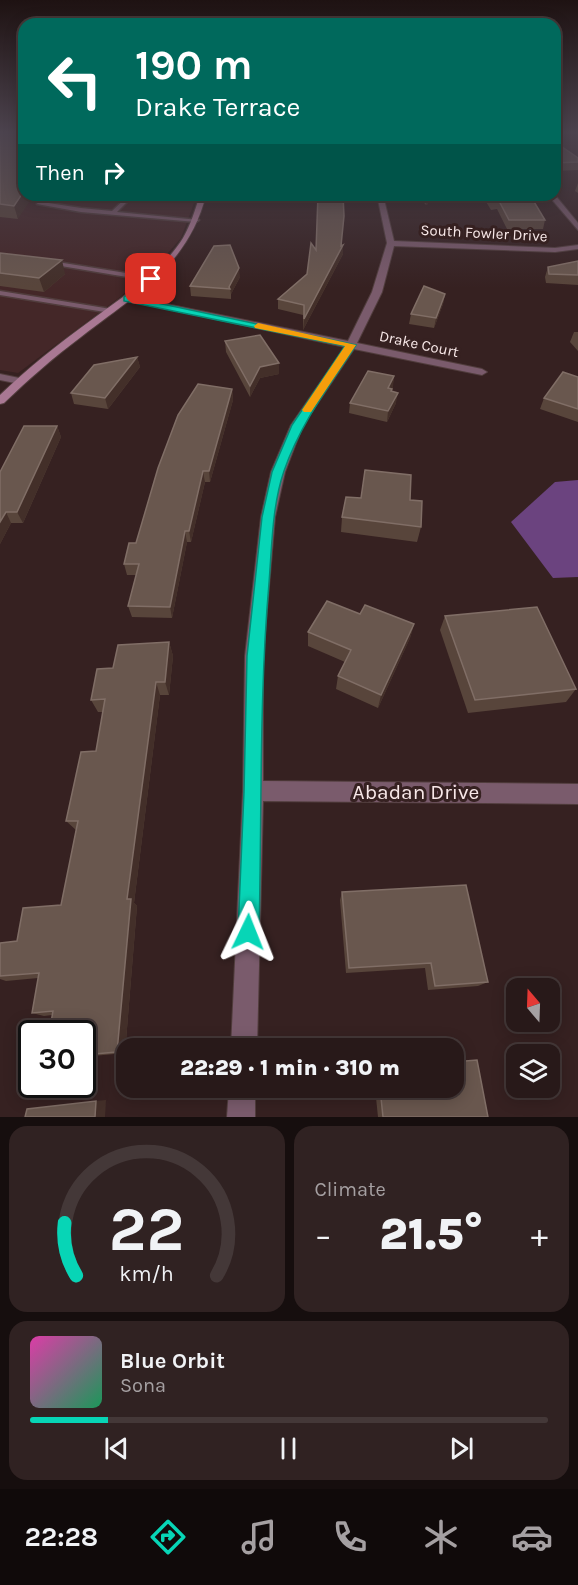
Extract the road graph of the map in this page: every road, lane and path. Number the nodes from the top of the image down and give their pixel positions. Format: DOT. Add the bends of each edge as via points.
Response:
graph roads {
  1 [pos="40,201"];
  2 [pos="126,201"];
  3 [pos="201,201"];
  4 [pos="382,201"];
  5 [pos="556,201"];
  6 [pos="113,213"];
  7 [pos="196,220"];
  8 [pos="578,228"];
  9 [pos="392,243"];
  10 [pos="577,247"];
  11 [pos="44,262"];
  12 [pos="151,279"];
  13 [pos="0,293"];
  14 [pos="0,299"];
  15 [pos="127,299"];
  16 [pos="63,303"];
  17 [pos="111,311"];
  18 [pos="351,345"];
  19 [pos="482,372"];
  20 [pos="0,377"];
  21 [pos="20,381"];
  22 [pos="0,401"];
  23 [pos="253,792"];
  24 [pos="578,794"];
  25 [pos="244,1038"];
  26 [pos="242,1098"];
  27 [pos="241,1117"];
  1 -- 6 [label="lane"];
  2 -- 6 [label="lane"];
  3 -- 7 [label="street"];
  4 -- 9 [label="street"];
  5 -- 8 [label="street"];
  6 -- 7 [label="lane"];
  7 -- 12 [label="street" via="188,238"];
  9 -- 10 [label="street, South Fowler Drive" via="555,250"];
  9 -- 18 [label="street" via="377,292"];
  11 -- 12 [label="lane"];
  12 -- 15 [label="street"];
  13 -- 16 [label="lane"];
  14 -- 16 [label="lane" via="37,305"];
  15 -- 17 [label="street"];
  15 -- 18 [label="street, Drake Court"];
  16 -- 17 [label="lane"];
  17 -- 21 [label="street"];
  18 -- 19 [label="street, Drake Court"];
  18 -- 23 [label="street" via="297,425 278,472 268,517 255,656"];
  20 -- 21 [label="street"];
  21 -- 22 [label="street"];
  23 -- 24 [label="street, Abadan Drive"];
  23 -- 25 [label="street"];
  26 -- 27 [label="street"];
}
